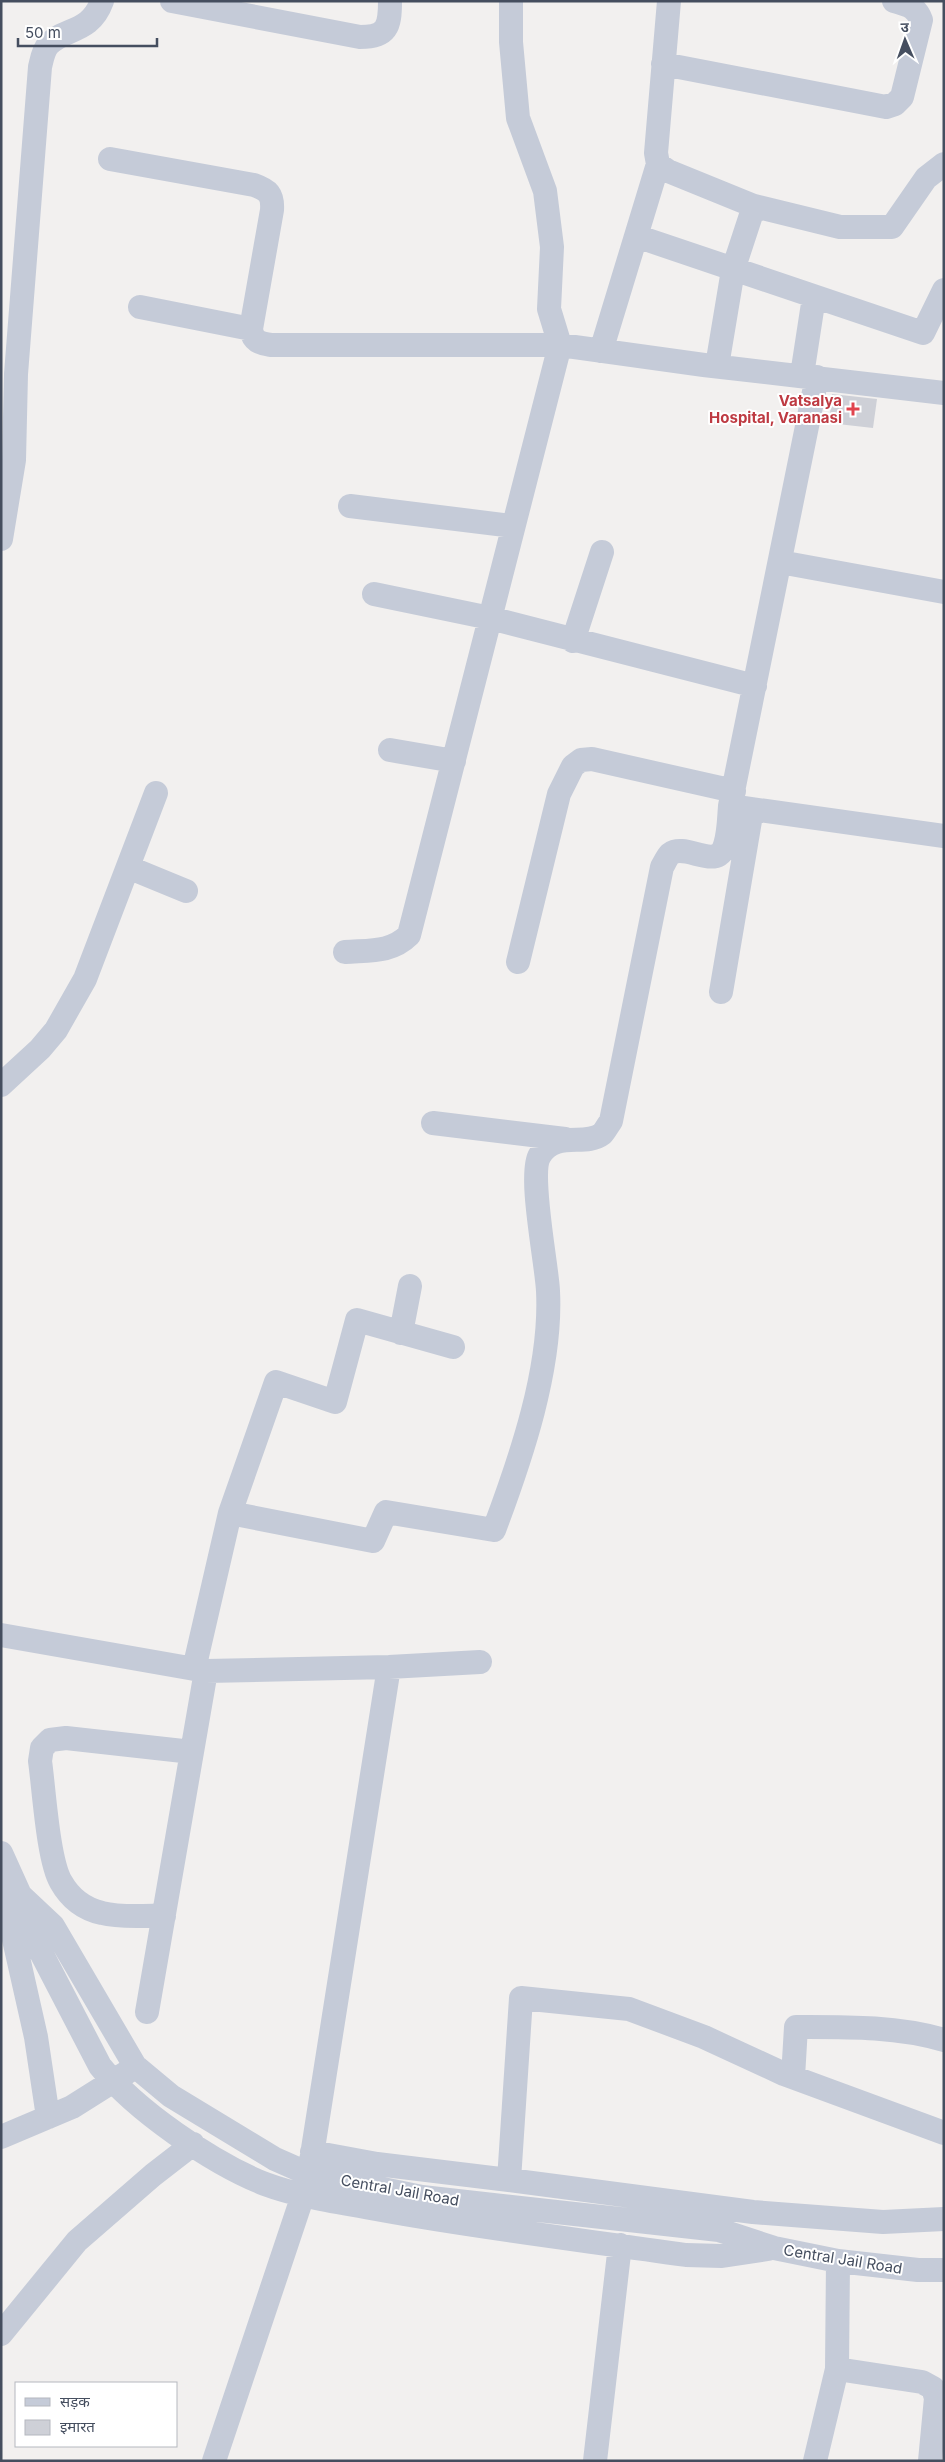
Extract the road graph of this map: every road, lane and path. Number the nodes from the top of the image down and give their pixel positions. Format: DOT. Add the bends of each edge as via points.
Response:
graph roads {
  1 [pos="102,1"];
  2 [pos="172,1"];
  3 [pos="390,1"];
  4 [pos="511,1"];
  5 [pos="670,1"];
  6 [pos="894,1"];
  7 [pos="663,64"];
  8 [pos="110,159"];
  9 [pos="658,164"];
  10 [pos="944,164"];
  11 [pos="754,206"];
  12 [pos="636,236"];
  13 [pos="734,270"];
  14 [pos="944,290"];
  15 [pos="814,297"];
  16 [pos="140,308"];
  17 [pos="251,329"];
  18 [pos="560,345"];
  19 [pos="601,351"];
  20 [pos="716,366"];
  21 [pos="810,376"];
  22 [pos="944,393"];
  23 [pos="350,506"];
  24 [pos="512,526"];
  25 [pos="1,540"];
  26 [pos="602,552"];
  27 [pos="780,562"];
  28 [pos="944,592"];
  29 [pos="374,594"];
  30 [pos="490,618"];
  31 [pos="573,640"];
  32 [pos="755,686"];
  33 [pos="390,750"];
  34 [pos="454,762"];
  35 [pos="156,793"];
  36 [pos="739,802"];
  37 [pos="944,836"];
  38 [pos="130,868"];
  39 [pos="186,891"];
  40 [pos="345,952"];
  41 [pos="518,962"];
  42 [pos="721,992"];
  43 [pos="1,1085"];
  44 [pos="433,1123"];
  45 [pos="566,1139"];
  46 [pos="410,1286"];
  47 [pos="401,1333"];
  48 [pos="453,1347"];
  49 [pos="230,1513"];
  50 [pos="1,1635"];
  51 [pos="480,1662"];
  52 [pos="389,1667"];
  53 [pos="200,1670"];
  54 [pos="192,1752"];
  55 [pos="1,1853"];
  56 [pos="11,1889"];
  57 [pos="164,1916"];
  58 [pos="147,2012"];
  59 [pos="944,2040"];
  60 [pos="135,2066"];
  61 [pos="793,2077"];
  62 [pos="113,2082"];
  63 [pos="48,2117"];
  64 [pos="944,2133"];
  65 [pos="1,2137"];
  66 [pos="193,2144"];
  67 [pos="308,2174"];
  68 [pos="508,2180"];
  69 [pos="944,2219"];
  70 [pos="620,2245"];
  71 [pos="774,2248"];
  72 [pos="838,2261"];
  73 [pos="944,2270"];
  74 [pos="1,2334"];
  75 [pos="838,2369"];
  76 [pos="214,2461"];
  77 [pos="595,2461"];
  78 [pos="815,2461"];
  79 [pos="930,2461"];
  1 -- 25 [label="street" via="89,22 49,44 40,67 16,374 14,460"];
  2 -- 3 [label="street" via="360,37 374,37 383,32 388,22"];
  4 -- 18 [label="street" via="518,118 545,191 552,247 549,309"];
  5 -- 7 [label="street"];
  6 -- 7 [label="street" via="918,11 921,20 902,97 886,107"];
  7 -- 9 [label="street" via="656,153"];
  8 -- 17 [label="street" via="254,185 271,194 272,210"];
  9 -- 11 [label="street"];
  9 -- 12 [label="street"];
  10 -- 11 [label="street" via="926,178 892,227 840,227"];
  11 -- 13 [label="street"];
  12 -- 13 [label="street"];
  12 -- 19 [label="street"];
  13 -- 15 [label="street"];
  13 -- 20 [label="street"];
  14 -- 15 [label="street" via="924,333"];
  15 -- 21 [label="street"];
  16 -- 17 [label="street"];
  17 -- 18 [label="street" via="252,337 259,343 271,346"];
  18 -- 19 [label="street"];
  18 -- 24 [label="street"];
  19 -- 20 [label="street"];
  20 -- 21 [label="street"];
  21 -- 22 [label="street"];
  21 -- 27 [label="street"];
  23 -- 24 [label="street"];
  24 -- 30 [label="street"];
  26 -- 31 [label="street"];
  27 -- 28 [label="street"];
  27 -- 32 [label="street"];
  29 -- 30 [label="street"];
  30 -- 31 [label="street"];
  30 -- 34 [label="street"];
  31 -- 32 [label="street"];
  32 -- 36 [label="street"];
  33 -- 34 [label="street"];
  34 -- 40 [label="street" via="409,935 400,944 387,949"];
  35 -- 38 [label="street"];
  36 -- 37 [label="street"];
  36 -- 41 [label="street" via="592,759 581,760 572,766 559,794"];
  36 -- 42 [label="street"];
  36 -- 45 [label="street" via="725,846 718,855 709,858 683,850 671,854 662,867 611,1121 602,1134 587,1139"];
  38 -- 39 [label="street"];
  38 -- 43 [label="street" via="85,978 56,1030"];
  44 -- 45 [label="street"];
  45 -- 49 [label="street" via="546,1148 536,1165 548,1290 548,1325 544,1358 522,1456 494,1530 386,1512 373,1541"];
  46 -- 47 [label="street"];
  47 -- 48 [label="street"];
  47 -- 49 [label="street" via="356,1320 335,1402 276,1382"];
  49 -- 53 [label="street"];
  50 -- 53 [label="street"];
  51 -- 52 [label="street"];
  52 -- 53 [label="street"];
  52 -- 67 [label="street"];
  53 -- 54 [label="street"];
  54 -- 57 [label="street"];
  54 -- 57 [label="street" via="66,1738 50,1740 42,1748 40,1761 53,1856 60,1881 72,1899 103,1914"];
  55 -- 56 [label="street, Central Jail Road"];
  56 -- 60 [label="street, Central Jail Road" via="53,1926"];
  56 -- 62 [label="street" via="100,2066"];
  56 -- 63 [label="street"];
  57 -- 58 [label="street"];
  59 -- 61 [label="street" via="919,2032 796,2027"];
  60 -- 62 [label="street"];
  60 -- 67 [label="street, Central Jail Road" via="171,2096 275,2159"];
  61 -- 64 [label="street"];
  61 -- 68 [label="street" via="704,2037 629,2010 521,1998"];
  62 -- 63 [label="street" via="72,2107"];
  62 -- 66 [label="street"];
  63 -- 65 [label="street"];
  66 -- 67 [label="street" via="266,2184"];
  66 -- 74 [label="street" via="77,2241"];
  67 -- 68 [label="street" via="376,2164"];
  67 -- 70 [label="street" via="408,2215"];
  67 -- 71 [label="street, Central Jail Road" via="422,2197 719,2230"];
  67 -- 76 [label="street"];
  68 -- 69 [label="street" via="753,2212 883,2222"];
  70 -- 71 [label="street" via="722,2256"];
  70 -- 77 [label="street"];
  71 -- 72 [label="street, Central Jail Road"];
  72 -- 73 [label="street, Central Jail Road"];
  72 -- 75 [label="street"];
  75 -- 78 [label="street"];
  75 -- 79 [label="street" via="922,2382 933,2388 936,2398"];
}
